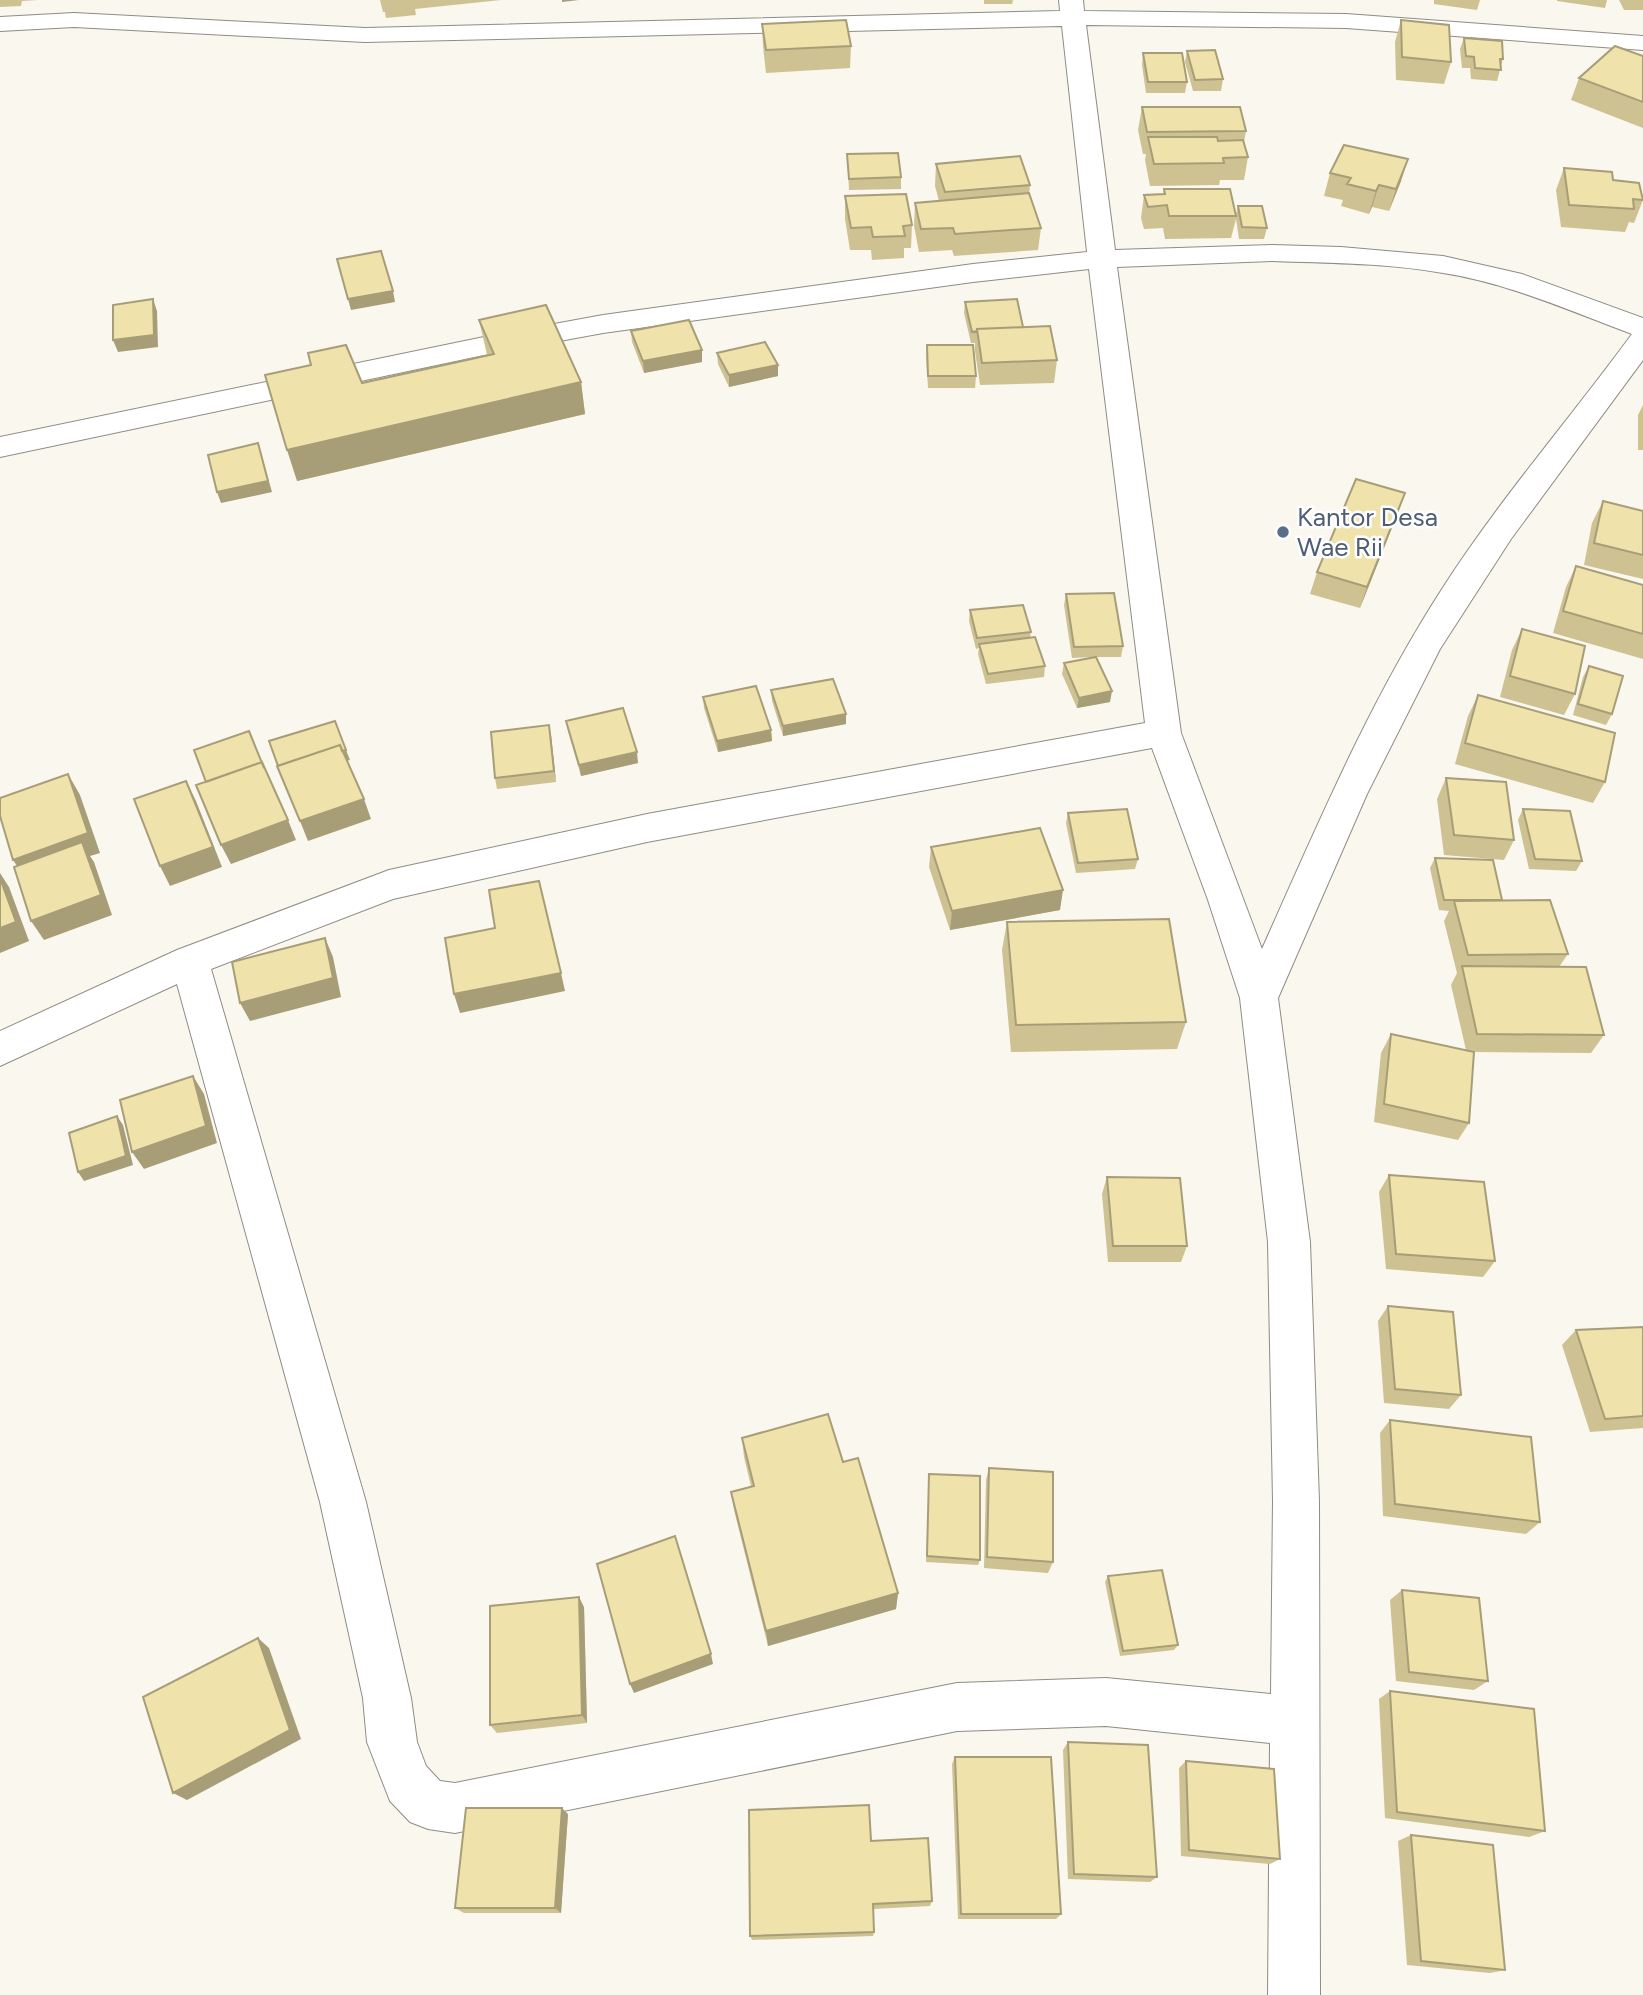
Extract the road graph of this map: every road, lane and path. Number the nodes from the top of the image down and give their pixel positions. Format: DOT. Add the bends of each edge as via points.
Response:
graph roads {
  1 [pos="1071,9"];
  2 [pos="0,24"];
  3 [pos="1643,43"];
  4 [pos="1102,259"];
  5 [pos="1643,328"];
  6 [pos="1643,340"];
  7 [pos="0,447"];
  8 [pos="1164,733"];
  9 [pos="190,961"];
  10 [pos="1259,999"];
  11 [pos="0,1049"];
  12 [pos="1295,1721"];
  13 [pos="1294,1995"];
  1 -- 2 [label="street" via="555,20 366,35 75,20"];
  1 -- 3 [label="street" via="1346,21"];
  1 -- 4 [label="street"];
  4 -- 5 [label="street" via="1272,253 1443,264 1512,281"];
  4 -- 7 [label="street" via="603,324"];
  4 -- 8 [label="street"];
  6 -- 10 [label="street" via="1509,515 1453,598 1386,715"];
  8 -- 9 [label="street" via="647,828 389,885"];
  8 -- 10 [label="street"];
  9 -- 11 [label="street"];
  9 -- 12 [label="street" via="343,1502 387,1698 392,1742 408,1783 428,1804 455,1808 957,1707 1106,1702"];
  10 -- 12 [label="street" via="1289,1242 1296,1501"];
  12 -- 13 [label="street"];
}
